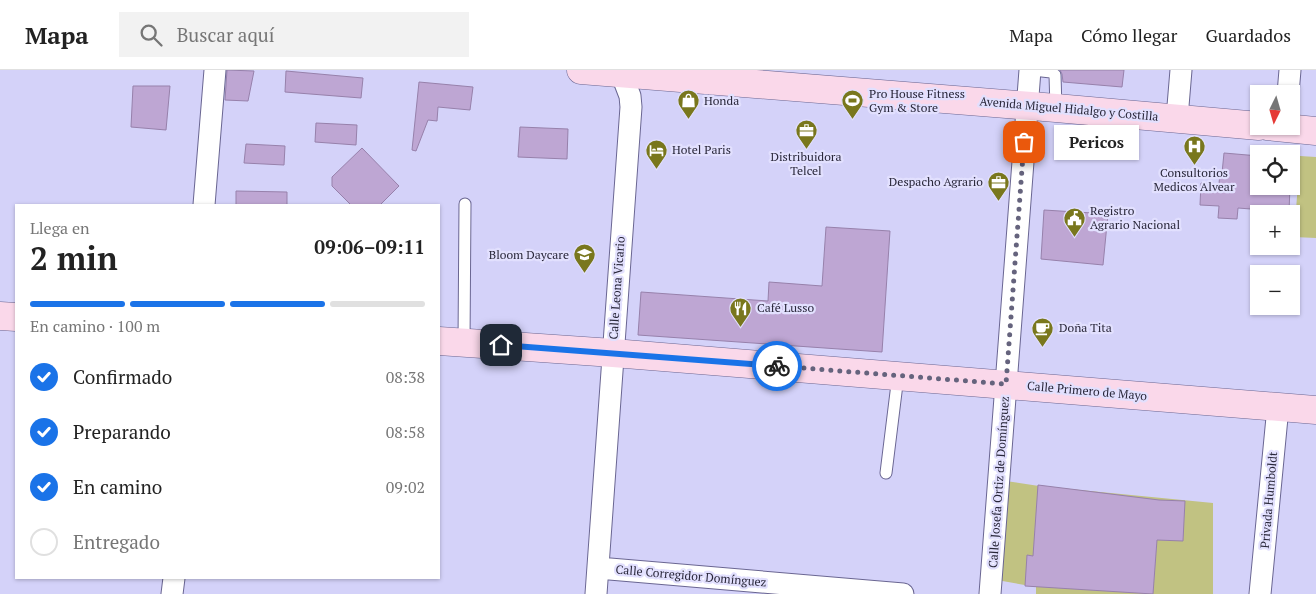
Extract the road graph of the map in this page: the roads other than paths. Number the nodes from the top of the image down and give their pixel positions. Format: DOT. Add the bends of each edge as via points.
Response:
graph roads {
  1 [pos="215,70"];
  2 [pos="581,70"];
  3 [pos="1031,70"];
  4 [pos="1180,70"];
  5 [pos="1290,70"];
  6 [pos="621,72"];
  7 [pos="1289,85"];
  8 [pos="1027,106"];
  9 [pos="1056,108"];
  10 [pos="1177,118"];
  11 [pos="1250,124"];
  12 [pos="1300,129"];
  13 [pos="1316,131"];
  14 [pos="204,204"];
  15 [pos="465,204"];
  16 [pos="0,316"];
  17 [pos="15,317"];
  18 [pos="452,342"];
  19 [pos="613,353"];
  20 [pos="898,376"];
  21 [pos="1006,384"];
  22 [pos="1278,407"];
  23 [pos="1316,410"];
  24 [pos="886,473"];
  25 [pos="598,568"];
  26 [pos="174,579"];
  27 [pos="172,594"];
  28 [pos="596,594"];
  29 [pos="903,594"];
  30 [pos="990,594"];
  31 [pos="1260,594"];
  1 -- 14 [label="street"];
  2 -- 6 [label="main road, Avenida Miguel Hidalgo y Costilla"];
  3 -- 8 [label="street, Calle Josefa Ortiz de Domínguez"];
  3 -- 9 [label="lane" via="1056,75"];
  4 -- 10 [label="street"];
  5 -- 7 [label="street"];
  6 -- 8 [label="main road, Avenida Miguel Hidalgo y Costilla"];
  6 -- 19 [label="street, Calle Leona Vicario" via="631,107"];
  8 -- 9 [label="main road, Avenida Miguel Hidalgo y Costilla"];
  8 -- 21 [label="street, Calle Josefa Ortiz de Domínguez"];
  9 -- 10 [label="main road, Avenida Miguel Hidalgo y Costilla"];
  10 -- 11 [label="main road, Avenida Miguel Hidalgo y Costilla"];
  12 -- 13 [label="main road, Avenida Miguel Hidalgo y Costilla"];
  15 -- 18 [label="lane"];
  16 -- 17 [label="main road"];
  18 -- 19 [label="main road, Calle Primero de Mayo"];
  19 -- 20 [label="main road, Calle Primero de Mayo"];
  19 -- 25 [label="street, Calle Leona Vicario"];
  20 -- 21 [label="main road, Calle Primero de Mayo"];
  20 -- 24 [label="lane"];
  21 -- 22 [label="main road, Calle Primero de Mayo"];
  21 -- 30 [label="street, Calle Josefa Ortiz de Domínguez"];
  22 -- 23 [label="main road, Calle Primero de Mayo"];
  22 -- 31 [label="street, Privada Humboldt"];
  25 -- 28 [label="street, Calle Leona Vicario"];
  25 -- 29 [label="street, Calle Corregidor Domínguez"];
  26 -- 27 [label="street"];
}
